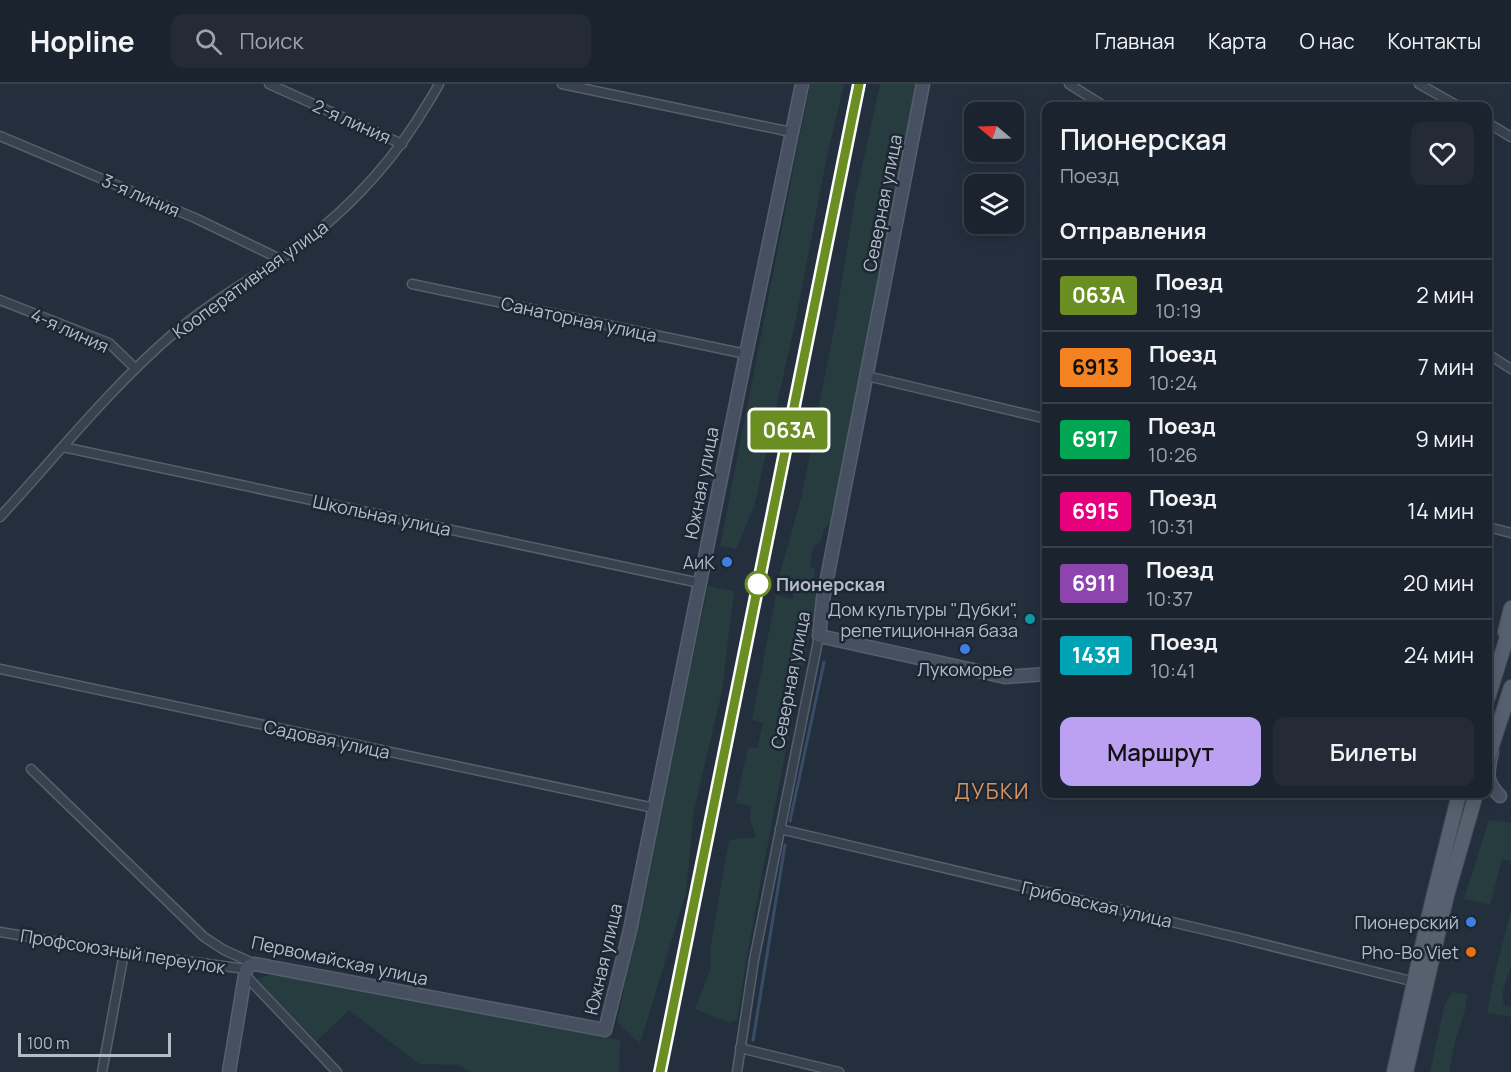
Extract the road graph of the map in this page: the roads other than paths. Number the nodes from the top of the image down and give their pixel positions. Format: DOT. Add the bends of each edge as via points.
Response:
graph roads {
  1 [pos="270,84"];
  2 [pos="439,84"];
  3 [pos="562,84"];
  4 [pos="802,84"];
  5 [pos="923,84"];
  6 [pos="1069,84"];
  7 [pos="1419,84"];
  8 [pos="1098,102"];
  9 [pos="1451,102"];
  10 [pos="1492,125"];
  11 [pos="791,132"];
  12 [pos="0,136"];
  13 [pos="1511,137"];
  14 [pos="402,144"];
  15 [pos="280,259"];
  16 [pos="412,284"];
  17 [pos="0,300"];
  18 [pos="746,354"];
  19 [pos="1492,357"];
  20 [pos="135,368"];
  21 [pos="1511,369"];
  22 [pos="867,376"];
  23 [pos="1042,418"];
  24 [pos="63,447"];
  25 [pos="0,517"];
  26 [pos="1492,528"];
  27 [pos="1511,533"];
  28 [pos="700,583"];
  29 [pos="1511,608"];
  30 [pos="1511,624"];
  31 [pos="819,636"];
  32 [pos="0,669"];
  33 [pos="1042,674"];
  34 [pos="1495,675"];
  35 [pos="1492,685"];
  36 [pos="1511,687"];
  37 [pos="1495,736"];
  38 [pos="1492,745"];
  39 [pos="1492,752"];
  40 [pos="31,769"];
  41 [pos="1458,798"];
  42 [pos="1475,798"];
  43 [pos="1485,798"];
  44 [pos="654,808"];
  45 [pos="1472,808"];
  46 [pos="780,829"];
  47 [pos="0,932"];
  48 [pos="124,953"];
  49 [pos="249,969"];
  50 [pos="1415,982"];
  51 [pos="605,1030"];
  52 [pos="740,1048"];
  53 [pos="102,1072"];
  54 [pos="229,1072"];
  55 [pos="337,1072"];
  56 [pos="737,1072"];
  57 [pos="839,1072"];
  58 [pos="1394,1072"];
  59 [pos="1406,1072"];
  1 -- 14 [label="street, 2-я линия"];
  2 -- 14 [label="street, Кооперативная улица"];
  3 -- 11 [label="street"];
  4 -- 11 [label="street, Южная улица"];
  5 -- 22 [label="street, Северная улица"];
  6 -- 8 [label="street"];
  7 -- 9 [label="street"];
  10 -- 13 [label="street"];
  11 -- 18 [label="street, Южная улица"];
  12 -- 15 [label="street, 3-я линия" via="195,218"];
  14 -- 15 [label="street, Кооперативная улица" via="360,193"];
  15 -- 20 [label="street, Кооперативная улица" via="212,303"];
  16 -- 18 [label="street, Санаторная улица"];
  17 -- 20 [label="street, 4-я линия" via="109,343"];
  18 -- 28 [label="street, Южная улица"];
  19 -- 21 [label="street"];
  20 -- 24 [label="street, Кооперативная улица"];
  22 -- 23 [label="street"];
  22 -- 31 [label="street, Северная улица"];
  24 -- 25 [label="street, Кооперативная улица"];
  24 -- 28 [label="street, Школьная улица"];
  26 -- 27 [label="street"];
  28 -- 44 [label="street, Южная улица"];
  29 -- 34 [label="main road"];
  30 -- 34 [label="main road"];
  31 -- 33 [label="street" via="1005,677"];
  31 -- 46 [label="street, Северная улица"];
  32 -- 44 [label="street, Садовая улица"];
  34 -- 35 [label="main road"];
  36 -- 37 [label="main road"];
  37 -- 38 [label="main road"];
  37 -- 39 [label="street"];
  40 -- 49 [label="street, Первомайская улица" via="204,937"];
  41 -- 50 [label="main road"];
  42 -- 45 [label="main road"];
  43 -- 45 [label="street"];
  44 -- 51 [label="street, Южная улица"];
  45 -- 59 [label="main road" via="1447,895"];
  46 -- 50 [label="street, Грибовская улица"];
  46 -- 52 [label="street, Северная улица"];
  47 -- 48 [label="street, Профсоюзный переулок"];
  48 -- 49 [label="street, Профсоюзный переулок"];
  48 -- 53 [label="street"];
  49 -- 51 [label="street, Первомайская улица"];
  49 -- 54 [label="street"];
  49 -- 55 [label="street"];
  50 -- 58 [label="main road"];
  52 -- 56 [label="street, Северная улица"];
  52 -- 57 [label="street"];
}
